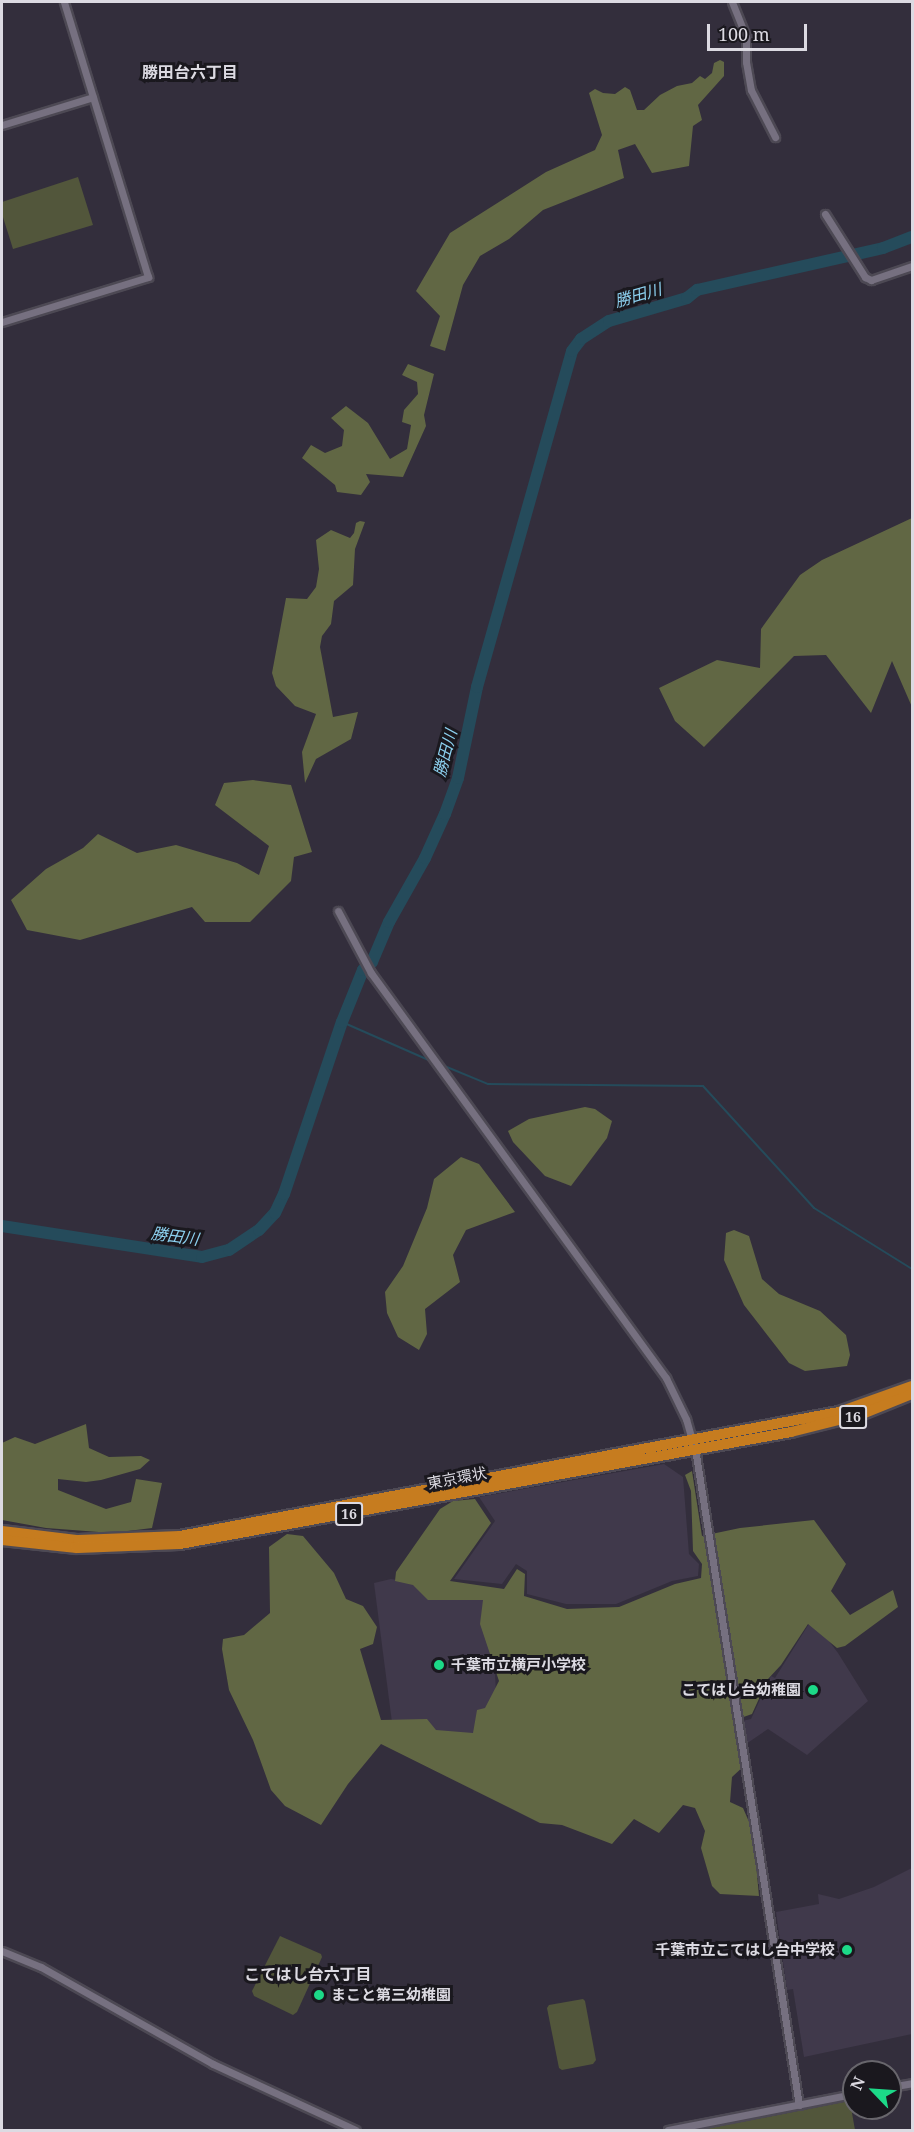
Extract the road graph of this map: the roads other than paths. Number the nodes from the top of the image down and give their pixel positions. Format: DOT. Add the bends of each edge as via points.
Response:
graph roads {
  1 [pos="64,2"];
  2 [pos="732,2"];
  3 [pos="93,97"];
  4 [pos="2,125"];
  5 [pos="775,137"];
  6 [pos="825,214"];
  7 [pos="912,266"];
  8 [pos="2,322"];
  9 [pos="338,911"];
  10 [pos="912,1386"];
  11 [pos="912,1394"];
  12 [pos="694,1445"];
  13 [pos="2,1532"];
  14 [pos="2,1540"];
  15 [pos="2,1951"];
  16 [pos="842,2096"];
  17 [pos="799,2105"];
  18 [pos="356,2130"];
  19 [pos="668,2130"];
  1 -- 3 [label="street"];
  2 -- 5 [label="street" via="747,37 751,90"];
  3 -- 4 [label="street"];
  3 -- 8 [label="street" via="148,277"];
  6 -- 7 [label="street" via="865,277 871,280"];
  9 -- 12 [label="street" via="357,949 386,992 666,1378"];
  10 -- 12 [label="highway, 東京環状 / 16" via="838,1412"];
  11 -- 12 [label="highway, 東京環状 / 16" via="837,1421"];
  12 -- 13 [label="highway, 東京環状 / 16" via="180,1536 78,1540"];
  12 -- 14 [label="highway, 東京環状 / 16" via="180,1544 88,1548"];
  12 -- 17 [label="street"];
  15 -- 18 [label="street" via="40,1967 213,2064"];
  16 -- 17 [label="street"];
  17 -- 19 [label="street"];
}
